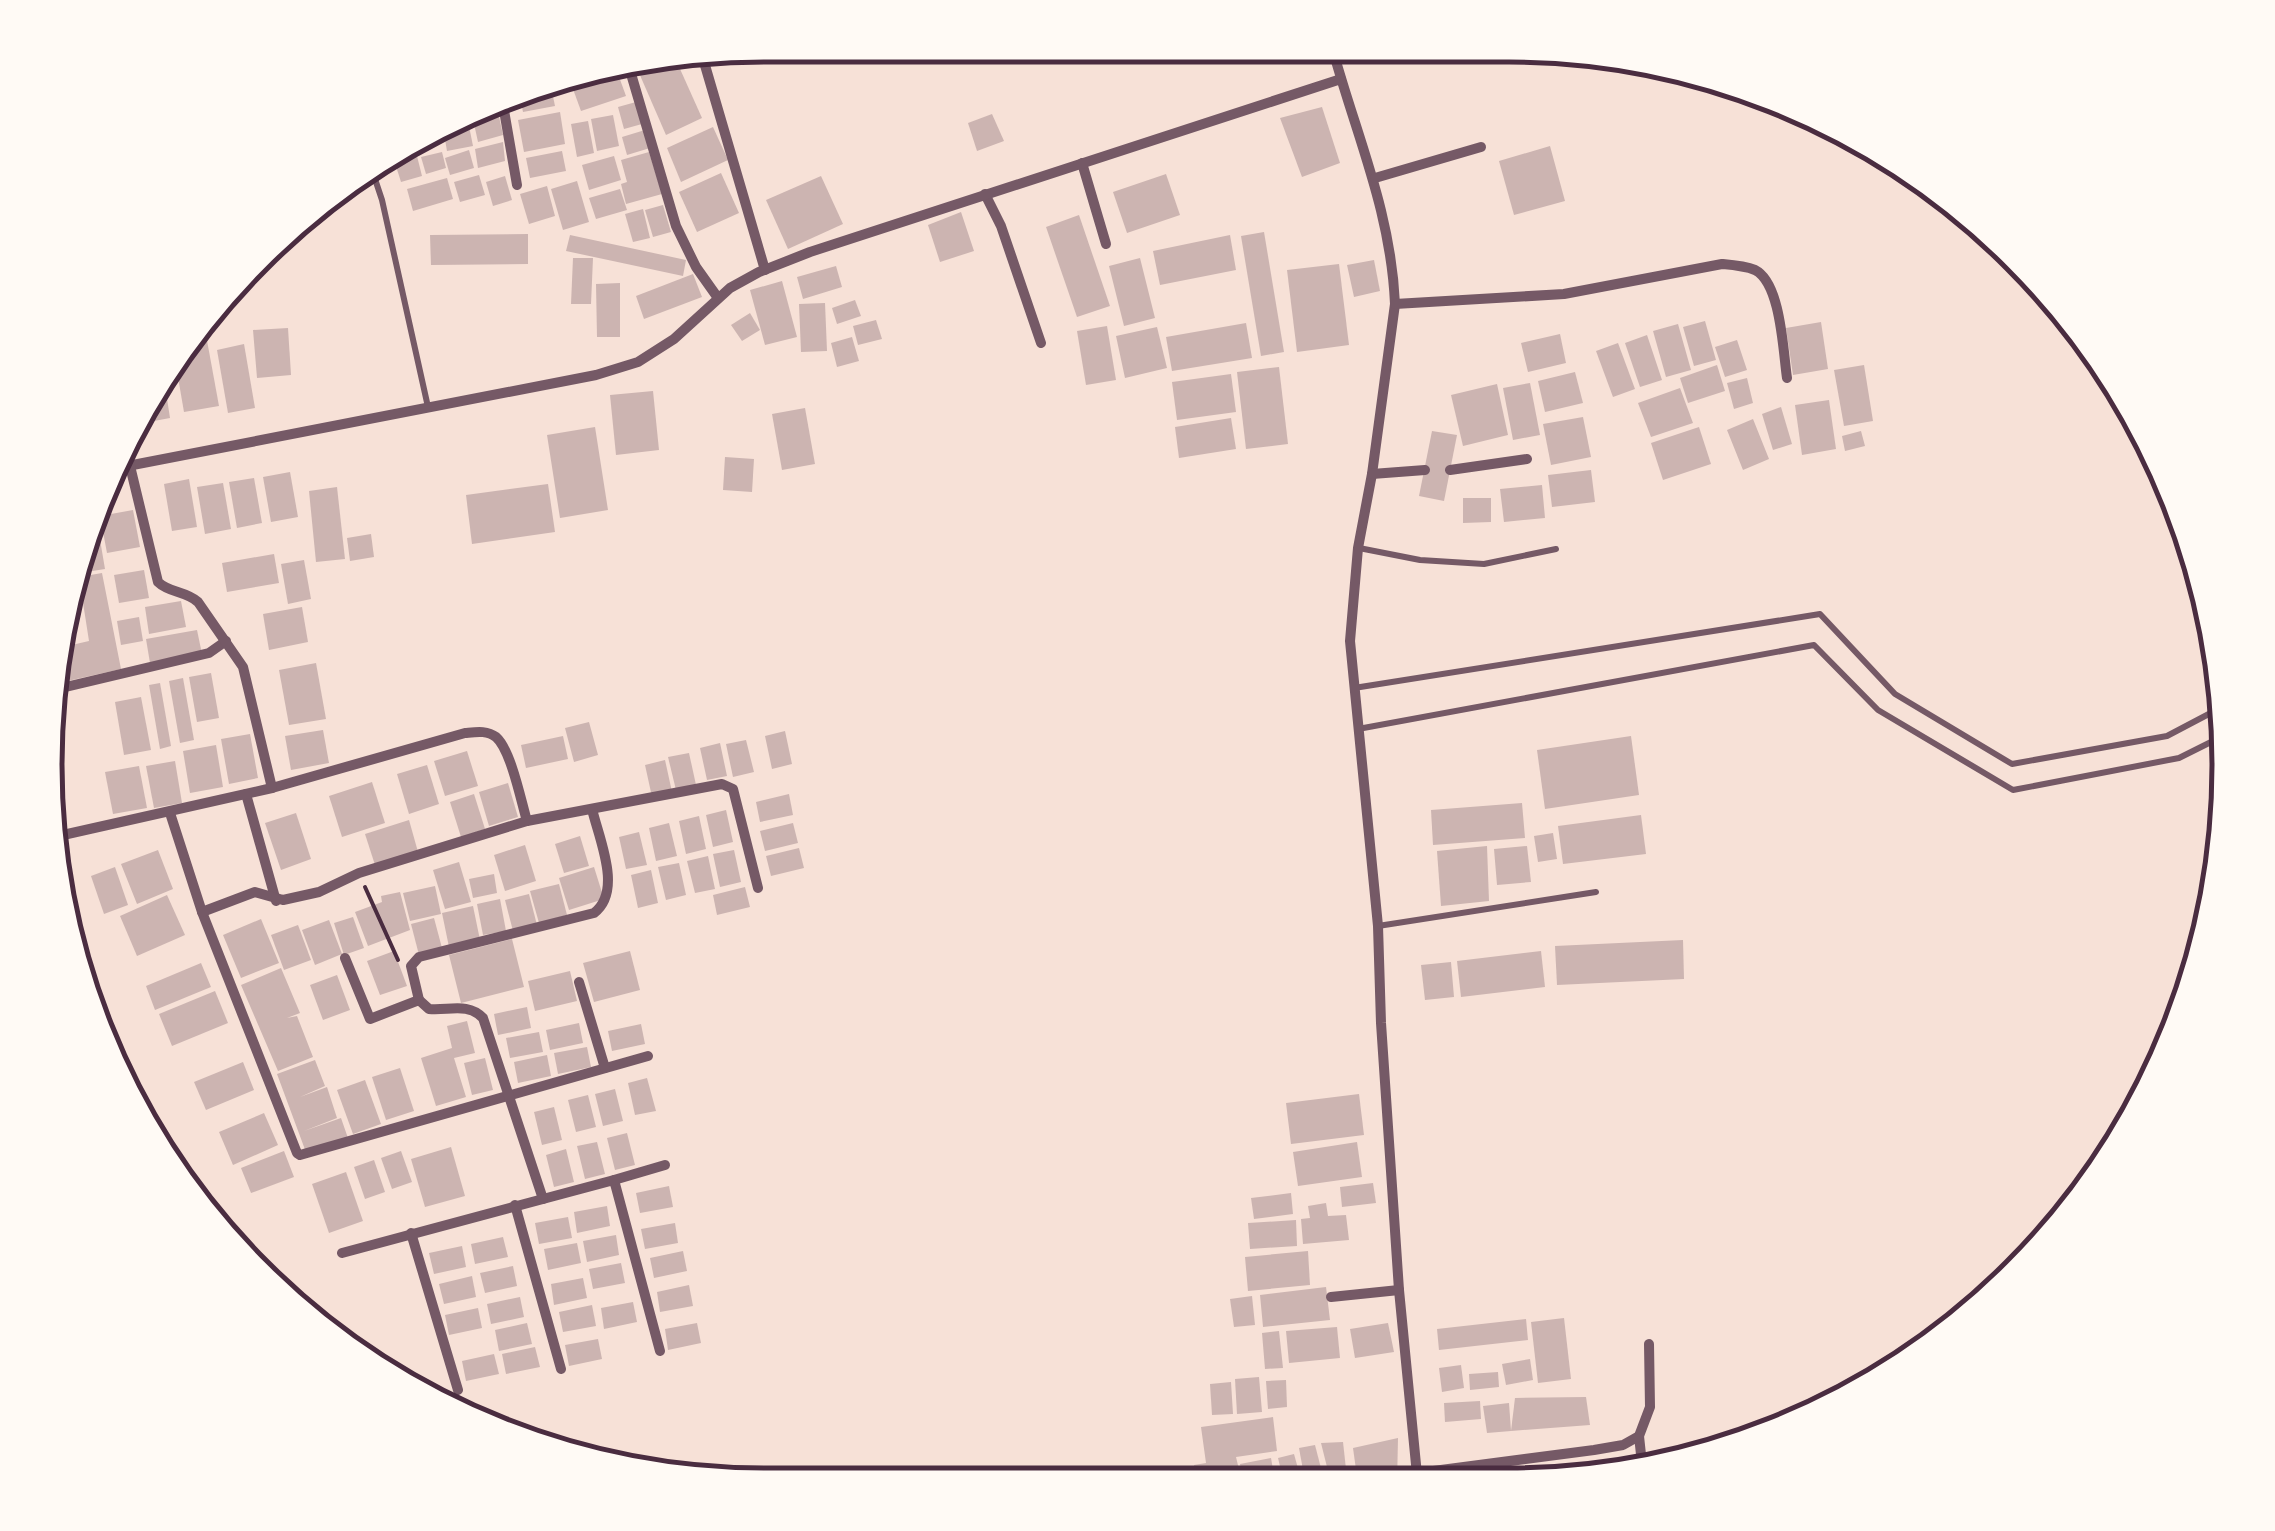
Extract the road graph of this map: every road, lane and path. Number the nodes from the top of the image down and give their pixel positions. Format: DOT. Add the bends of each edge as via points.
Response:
graph roads {
  1 [pos="1336,62"];
  2 [pos="705,66"];
  3 [pos="631,76"];
  4 [pos="1341,79"];
  5 [pos="504,113"];
  6 [pos="1482,148"];
  7 [pos="1082,162"];
  8 [pos="1375,178"];
  9 [pos="376,181"];
  10 [pos="517,184"];
  11 [pos="985,194"];
  12 [pos="1106,244"];
  13 [pos="765,270"];
  14 [pos="718,298"];
  15 [pos="1394,304"];
  16 [pos="1041,343"];
  17 [pos="1787,378"];
  18 [pos="428,408"];
  19 [pos="1526,459"];
  20 [pos="130,466"];
  21 [pos="1425,470"];
  22 [pos="1450,470"];
  23 [pos="1372,474"];
  24 [pos="1358,548"];
  25 [pos="1556,549"];
  26 [pos="226,641"];
  27 [pos="68,686"];
  28 [pos="1353,688"];
  29 [pos="2210,713"];
  30 [pos="1356,730"];
  31 [pos="2211,742"];
  32 [pos="272,788"];
  33 [pos="246,794"];
  34 [pos="592,809"];
  35 [pos="170,813"];
  36 [pos="527,820"];
  37 [pos="67,834"];
  38 [pos="359,873"];
  39 [pos="758,888"];
  40 [pos="1596,892"];
  41 [pos="276,901"];
  42 [pos="202,912"];
  43 [pos="1378,926"];
  44 [pos="345,958"];
  45 [pos="412,980"];
  46 [pos="579,982"];
  47 [pos="419,1000"];
  48 [pos="648,1056"];
  49 [pos="605,1068"];
  50 [pos="508,1096"];
  51 [pos="665,1165"];
  52 [pos="614,1180"];
  53 [pos="543,1198"];
  54 [pos="515,1206"];
  55 [pos="412,1234"];
  56 [pos="342,1253"];
  57 [pos="1399,1290"];
  58 [pos="1331,1297"];
  59 [pos="1649,1344"];
  60 [pos="660,1351"];
  61 [pos="561,1369"];
  62 [pos="463,1392"];
  63 [pos="465,1400"];
  64 [pos="1639,1436"];
  65 [pos="1641,1456"];
  66 [pos="1417,1468"];
  67 [pos="1485,1468"];
  1 -- 4 [label="street"];
  2 -- 13 [label="street"];
  3 -- 14 [label="street" via="676,226"];
  4 -- 7 [label="street"];
  4 -- 8 [label="street"];
  5 -- 10 [label="street"];
  6 -- 8 [label="street"];
  7 -- 11 [label="street"];
  7 -- 12 [label="street"];
  8 -- 15 [label="street"];
  9 -- 18 [label="lane"];
  11 -- 13 [label="street"];
  11 -- 16 [label="street"];
  13 -- 14 [label="street"];
  14 -- 18 [label="street" via="674,340 638,362"];
  15 -- 17 [label="street" via="1564,294 1740,266 1758,271 1774,296"];
  15 -- 23 [label="street"];
  18 -- 20 [label="street"];
  19 -- 22 [label="street"];
  20 -- 26 [label="street" via="158,582 190,595"];
  21 -- 23 [label="street"];
  23 -- 24 [label="street"];
  24 -- 25 [label="lane" via="1484,564"];
  24 -- 28 [label="street" via="1350,624"];
  26 -- 27 [label="street" via="209,652"];
  26 -- 32 [label="street" via="248,684"];
  28 -- 29 [label="lane" via="1820,614 1895,694 2012,764 2167,736"];
  28 -- 30 [label="street"];
  30 -- 31 [label="lane" via="1814,646 1878,710 2014,790 2179,758"];
  30 -- 43 [label="street"];
  32 -- 33 [label="street"];
  32 -- 36 [label="street" via="483,732 504,748"];
  33 -- 35 [label="street"];
  33 -- 41 [label="street"];
  34 -- 36 [label="street"];
  34 -- 39 [label="street" via="728,785"];
  34 -- 45 [label="street" via="609,887 604,906 419,958 411,966"];
  35 -- 37 [label="street"];
  35 -- 42 [label="street"];
  36 -- 38 [label="street"];
  38 -- 41 [label="street" via="319,892"];
  38 -- 45 [label="path"];
  40 -- 43 [label="lane"];
  41 -- 42 [label="street" via="256,892"];
  42 -- 50 [label="street" via="297,1153"];
  43 -- 57 [label="street"];
  44 -- 47 [label="street" via="370,1018"];
  45 -- 47 [label="street"];
  46 -- 49 [label="street"];
  47 -- 50 [label="street" via="429,1009 476,1012 489,1032"];
  48 -- 49 [label="street"];
  49 -- 50 [label="street"];
  50 -- 53 [label="street"];
  51 -- 52 [label="street"];
  52 -- 53 [label="street"];
  52 -- 60 [label="street"];
  53 -- 54 [label="street"];
  54 -- 55 [label="street"];
  54 -- 61 [label="street"];
  55 -- 56 [label="street"];
  55 -- 62 [label="street"];
  57 -- 58 [label="street"];
  57 -- 66 [label="street"];
  59 -- 64 [label="street" via="1650,1407"];
  62 -- 63 [label="path"];
  64 -- 65 [label="street"];
  64 -- 67 [label="street" via="1622,1445"];
}
